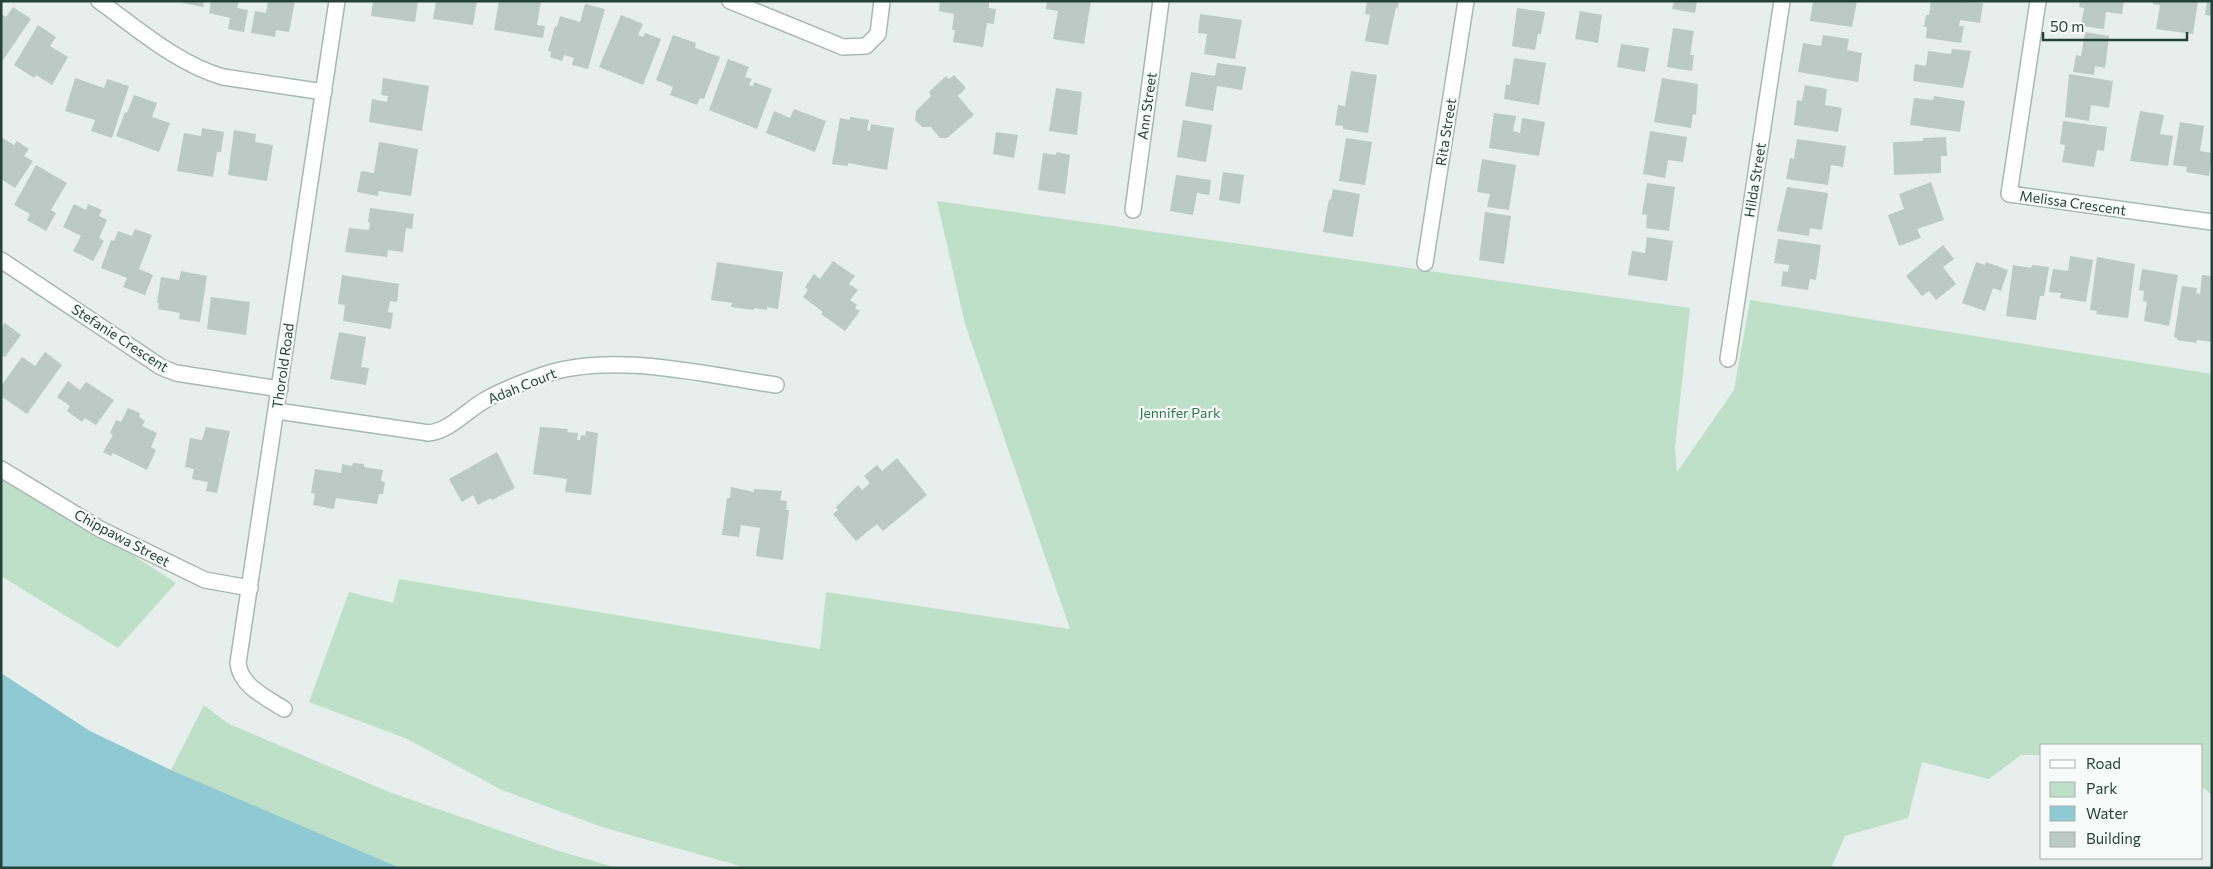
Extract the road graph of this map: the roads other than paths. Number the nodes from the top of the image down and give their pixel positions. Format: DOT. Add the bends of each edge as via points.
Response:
graph roads {
  1 [pos="98,1"];
  2 [pos="337,1"];
  3 [pos="730,1"];
  4 [pos="882,1"];
  5 [pos="1161,1"];
  6 [pos="1466,1"];
  7 [pos="1782,1"];
  8 [pos="2038,1"];
  9 [pos="324,92"];
  10 [pos="1133,210"];
  11 [pos="2212,222"];
  12 [pos="1,260"];
  13 [pos="1425,263"];
  14 [pos="1728,359"];
  15 [pos="776,385"];
  16 [pos="280,389"];
  17 [pos="276,410"];
  18 [pos="1,470"];
  19 [pos="250,588"];
  20 [pos="284,709"];
  1 -- 9 [label="street" via="176,55 210,74"];
  2 -- 9 [label="street, Thorold Road"];
  3 -- 4 [label="street" via="843,47 866,46 878,34"];
  5 -- 10 [label="street, Ann Street"];
  6 -- 13 [label="street, Rita Street"];
  7 -- 14 [label="street, Hilda Street"];
  8 -- 11 [label="street, Melissa Crescent" via="2009,194"];
  9 -- 16 [label="street, Thorold Road"];
  12 -- 16 [label="street, Stefanie Crescent" via="161,367 176,373"];
  15 -- 17 [label="street, Adah Court" via="654,368 578,367 544,375 508,389 487,399 440,431 428,433"];
  16 -- 17 [label="street, Thorold Road"];
  17 -- 19 [label="street, Thorold Road"];
  18 -- 19 [label="street, Chippawa Street" via="100,529 205,580"];
  19 -- 20 [label="street, Thorold Road" via="239,671 249,684"];
}
